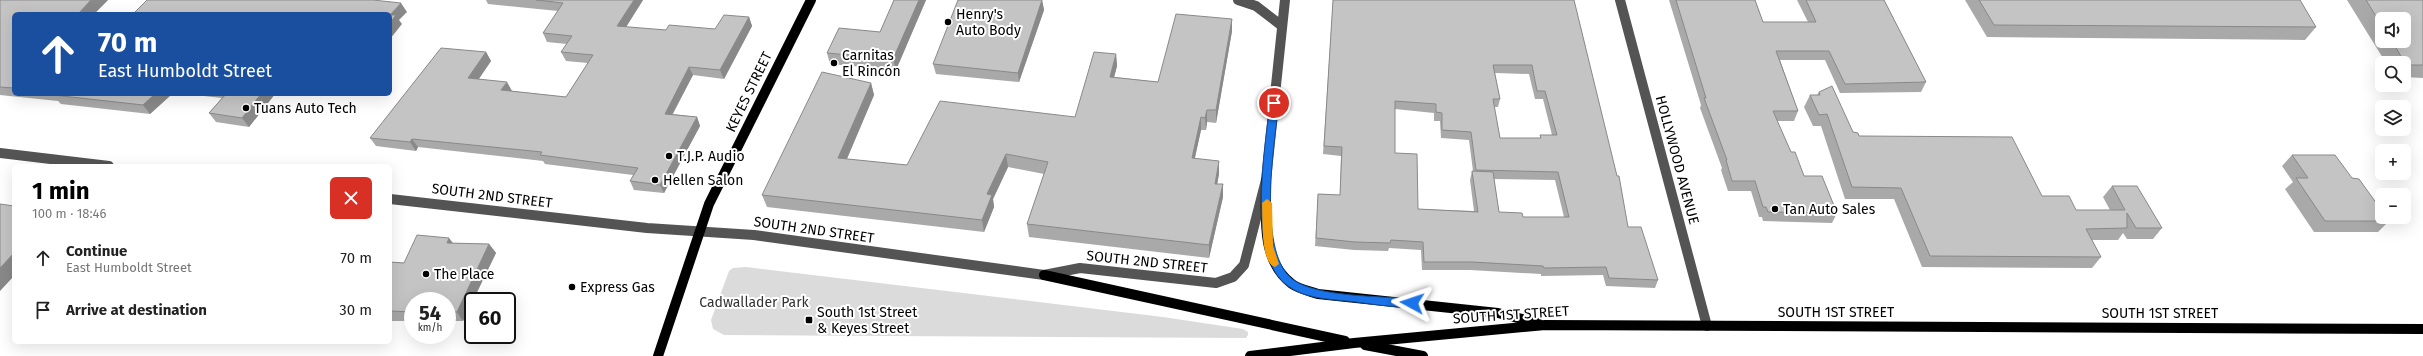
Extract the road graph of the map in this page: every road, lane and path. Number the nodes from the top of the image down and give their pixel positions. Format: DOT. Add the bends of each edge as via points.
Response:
graph roads {
  1 [pos="811,0"];
  2 [pos="1238,0"];
  3 [pos="1285,0"];
  4 [pos="1620,0"];
  5 [pos="1282,26"];
  6 [pos="0,153"];
  7 [pos="92,164"];
  8 [pos="1266,180"];
  9 [pos="392,199"];
  10 [pos="700,231"];
  11 [pos="1044,275"];
  12 [pos="1546,325"];
  13 [pos="1707,326"];
  14 [pos="2423,329"];
  15 [pos="1354,343"];
  16 [pos="658,356"];
  17 [pos="1250,356"];
  18 [pos="1423,356"];
  1 -- 10 [label="main road, KEYES STREET" via="709,204"];
  2 -- 5 [label="street" via="1256,6"];
  3 -- 5 [label="street"];
  4 -- 13 [label="street, HOLLYWOOD AVENUE"];
  5 -- 8 [label="street"];
  6 -- 7 [label="street"];
  8 -- 11 [label="street, SOUTH 2ND STREET" via="1249,251 1244,265 1233,277 1216,283 1194,282 1080,268"];
  8 -- 12 [label="main road" via="1268,246 1276,266 1292,284 1318,294 1498,313"];
  9 -- 10 [label="street, SOUTH 2ND STREET" via="646,228"];
  10 -- 11 [label="street, SOUTH 2ND STREET" via="754,235"];
  10 -- 16 [label="main road, KEYES STREET"];
  11 -- 15 [label="main road"];
  12 -- 13 [label="main road, SOUTH 1ST STREET"];
  12 -- 15 [label="main road, SOUTH 1ST STREET"];
  13 -- 14 [label="main road, SOUTH 1ST STREET"];
  15 -- 17 [label="main road, SOUTH 1ST STREET"];
  15 -- 18 [label="main road"];
}
